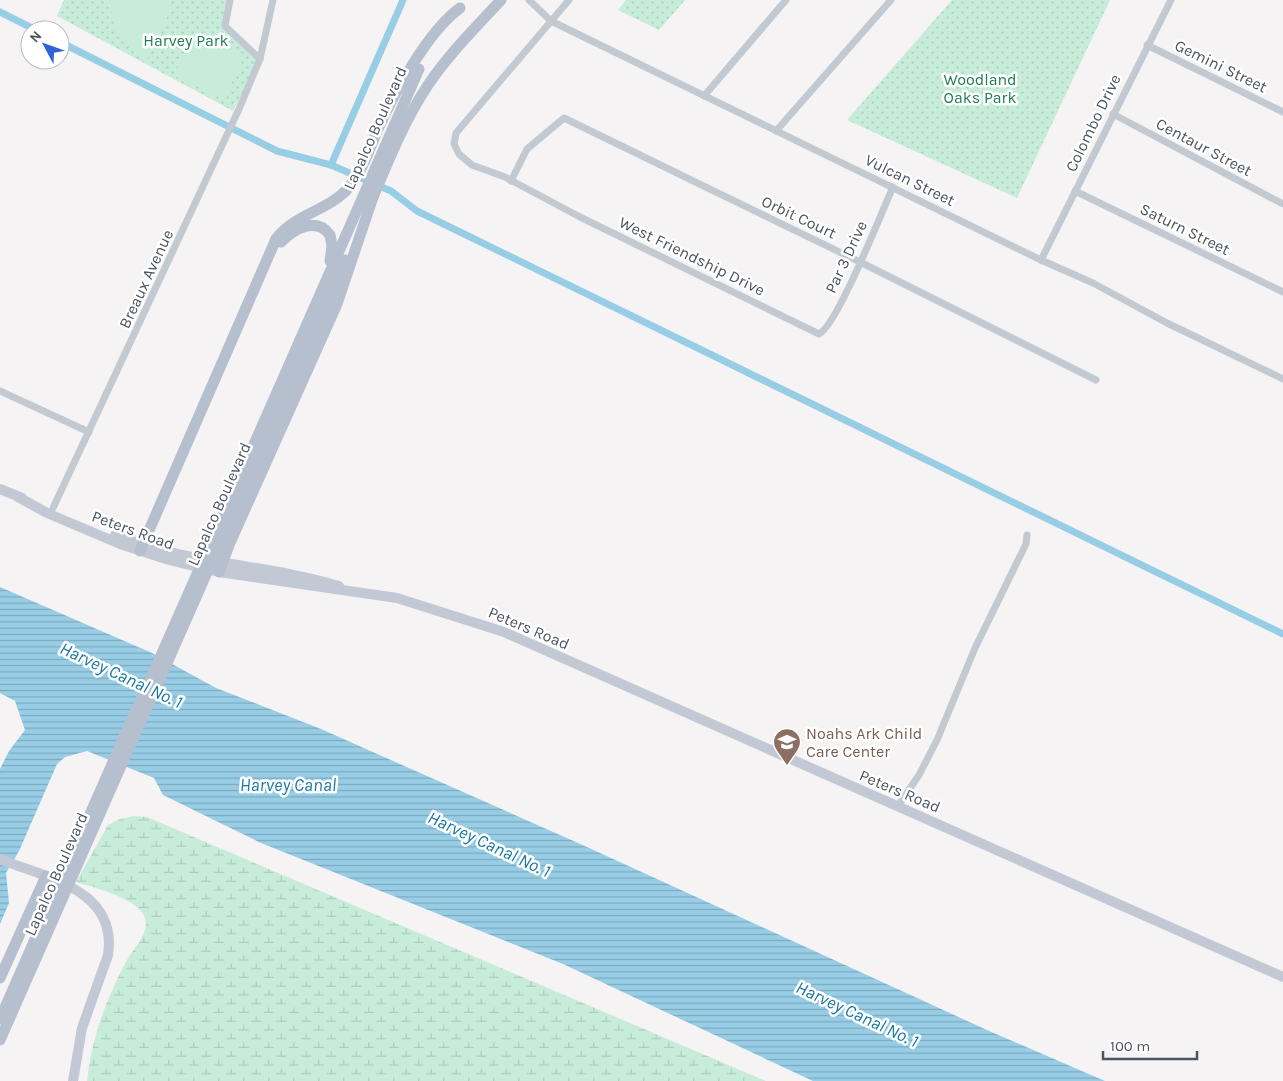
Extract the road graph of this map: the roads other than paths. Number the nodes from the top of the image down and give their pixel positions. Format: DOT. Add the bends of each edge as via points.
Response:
graph roads {
  1 [pos="230,0"];
  2 [pos="273,0"];
  3 [pos="529,0"];
  4 [pos="569,0"];
  5 [pos="786,0"];
  6 [pos="891,0"];
  7 [pos="1171,0"];
  8 [pos="497,2"];
  9 [pos="464,4"];
  10 [pos="550,21"];
  11 [pos="1147,45"];
  12 [pos="260,59"];
  13 [pos="704,96"];
  14 [pos="1283,112"];
  15 [pos="1113,114"];
  16 [pos="776,131"];
  17 [pos="378,174"];
  18 [pos="508,179"];
  19 [pos="893,187"];
  20 [pos="1075,191"];
  21 [pos="369,195"];
  22 [pos="1283,204"];
  23 [pos="269,257"];
  24 [pos="1041,260"];
  25 [pos="860,262"];
  26 [pos="328,274"];
  27 [pos="1283,292"];
  28 [pos="819,334"];
  29 [pos="304,341"];
  30 [pos="1283,379"];
  31 [pos="1096,380"];
  32 [pos="0,391"];
  33 [pos="89,432"];
  34 [pos="0,489"];
  35 [pos="18,497"];
  36 [pos="53,508"];
  37 [pos="1027,535"];
  38 [pos="141,547"];
  39 [pos="221,568"];
  40 [pos="898,806"];
  41 [pos="0,859"];
  42 [pos="46,876"];
  43 [pos="1283,977"];
  44 [pos="0,978"];
  45 [pos="0,1019"];
  46 [pos="0,1040"];
  47 [pos="73,1081"];
  1 -- 12 [label="street" via="225,26"];
  2 -- 12 [label="street, Breaux Avenue"];
  3 -- 10 [label="street, Vulcan Street"];
  4 -- 10 [label="street, West Friendship Drive"];
  5 -- 13 [label="street"];
  6 -- 16 [label="street"];
  7 -- 11 [label="street, Colombo Drive"];
  8 -- 17 [label="main road, Lapalco Boulevard" via="427,86"];
  9 -- 17 [label="main road, Lapalco Boulevard" via="438,36 422,63"];
  9 -- 23 [label="main road" via="448,16 422,51 349,187 330,202 292,222 276,239"];
  10 -- 13 [label="street, Vulcan Street"];
  10 -- 18 [label="street, West Friendship Drive" via="456,133 454,144 459,154 472,165"];
  11 -- 14 [label="street, Gemini Street"];
  11 -- 15 [label="street, Colombo Drive"];
  12 -- 33 [label="street, Breaux Avenue"];
  13 -- 16 [label="street, Vulcan Street"];
  15 -- 20 [label="street, Colombo Drive"];
  15 -- 22 [label="street, Centaur Street"];
  16 -- 19 [label="street, Vulcan Street"];
  17 -- 21 [label="main road, Lapalco Boulevard"];
  18 -- 25 [label="street, Orbit Court" via="527,149 564,118"];
  18 -- 28 [label="street, West Friendship Drive"];
  19 -- 24 [label="street, Vulcan Street"];
  19 -- 25 [label="street, Par 3 Drive"];
  20 -- 24 [label="street, Colombo Drive"];
  20 -- 27 [label="street, Saturn Street"];
  21 -- 26 [label="main road, Lapalco Boulevard"];
  21 -- 29 [label="main road, Lapalco Boulevard"];
  21 -- 39 [label="main road" via="334,311"];
  23 -- 26 [label="main road" via="294,232 310,225 318,226 327,232 331,240"];
  23 -- 38 [label="main road"];
  24 -- 30 [label="street, Vulcan Street"];
  25 -- 28 [label="street, Par 3 Drive" via="825,332"];
  25 -- 31 [label="street, Orbit Court"];
  26 -- 29 [label="main road, Lapalco Boulevard"];
  29 -- 45 [label="main road, Lapalco Boulevard, bridge"];
  29 -- 46 [label="main road, Lapalco Boulevard, bridge"];
  32 -- 33 [label="street"];
  33 -- 36 [label="street, Breaux Avenue"];
  34 -- 35 [label="main road, Peters Road"];
  35 -- 36 [label="main road, Peters Road"];
  35 -- 38 [label="main road, Peters Road" via="47,513"];
  36 -- 38 [label="main road, Peters Road"];
  37 -- 40 [label="street" via="1026,544 975,648 937,740"];
  38 -- 39 [label="main road, Peters Road"];
  39 -- 40 [label="main road, Peters Road" via="332,590 397,598 504,632"];
  40 -- 43 [label="main road, Peters Road"];
  41 -- 42 [label="main road"];
  42 -- 44 [label="main road"];
  42 -- 47 [label="main road" via="90,899 102,914 109,936 108,955 82,1028"];
}
